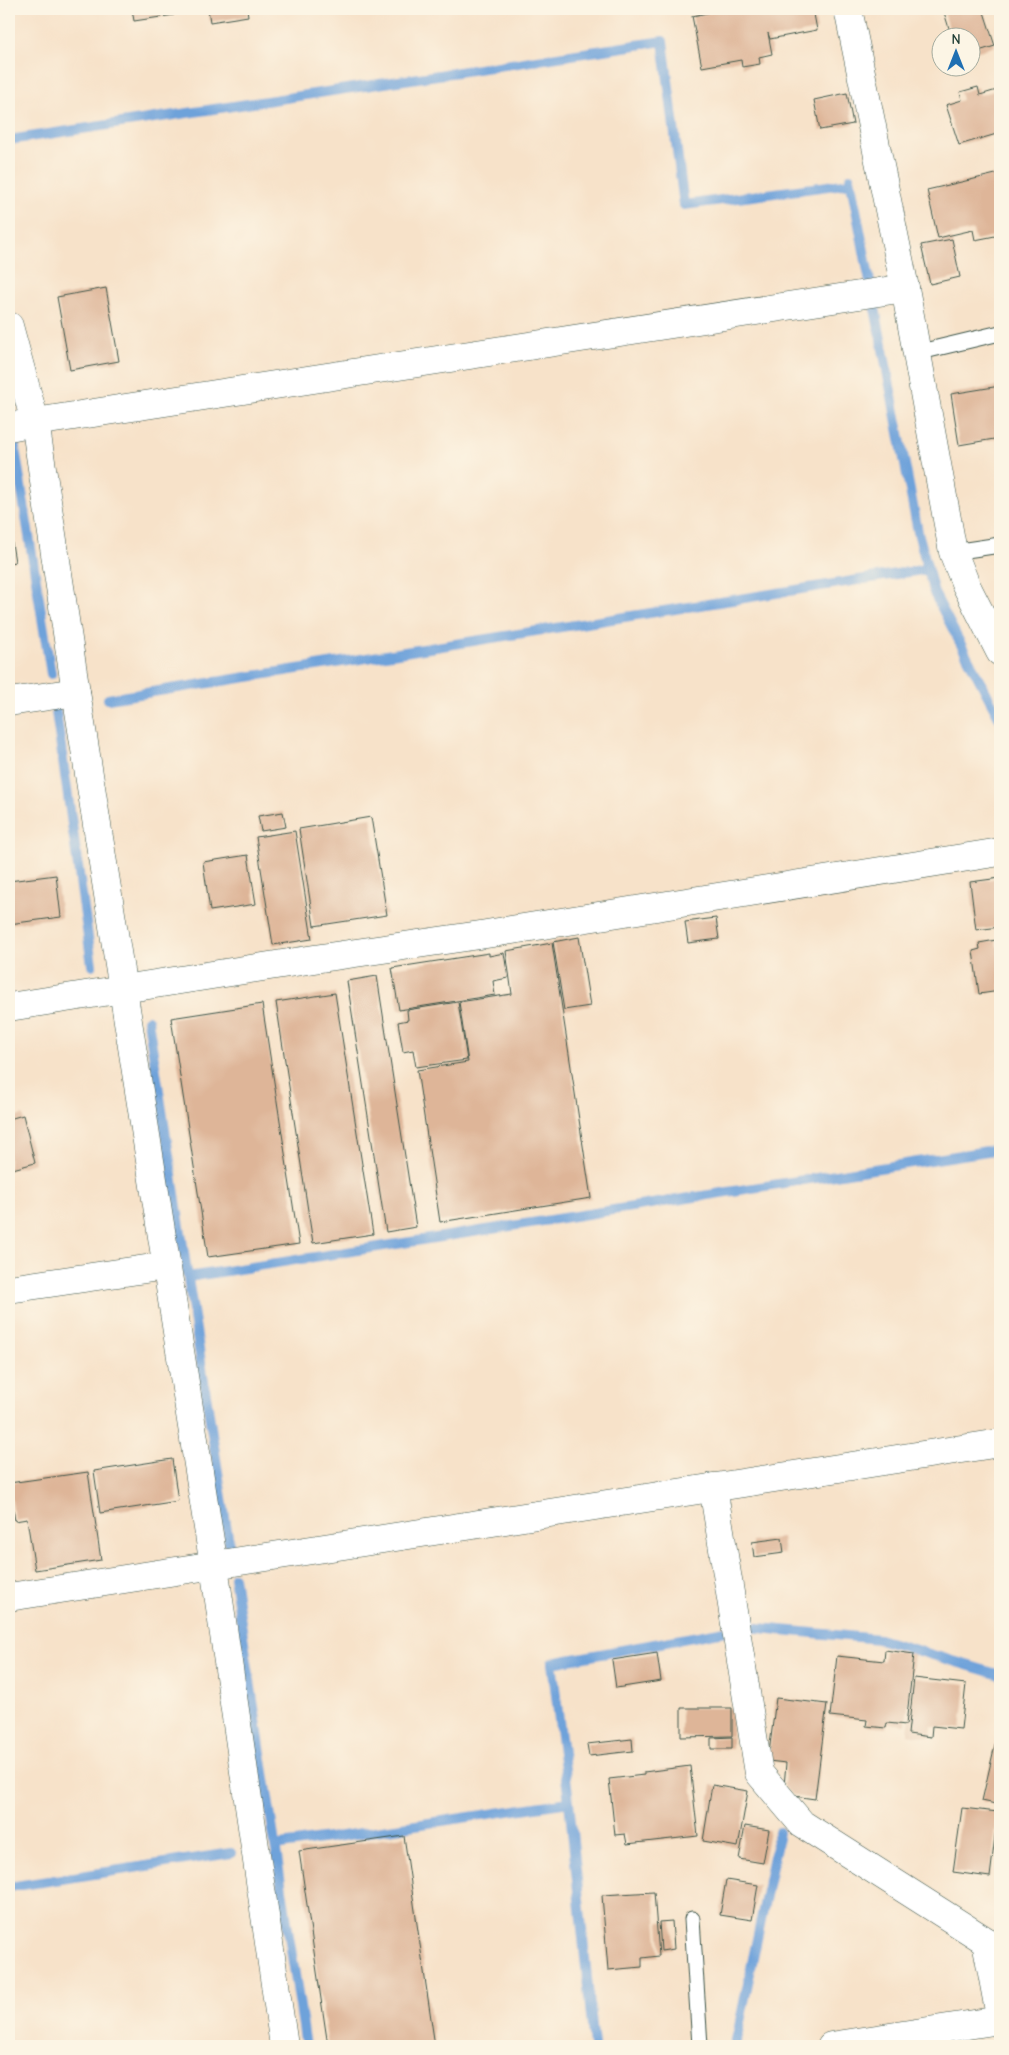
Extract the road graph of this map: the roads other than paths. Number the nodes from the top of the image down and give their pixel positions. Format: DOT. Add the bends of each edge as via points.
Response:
graph roads {
  1 [pos="848,9"];
  2 [pos="897,289"];
  3 [pos="9,326"];
  4 [pos="1000,333"];
  5 [pos="916,353"];
  6 [pos="35,422"];
  7 [pos="9,427"];
  8 [pos="1000,545"];
  9 [pos="953,552"];
  10 [pos="1000,652"];
  11 [pos="76,692"];
  12 [pos="9,702"];
  13 [pos="1000,852"];
  14 [pos="124,990"];
  15 [pos="9,1007"];
  16 [pos="166,1266"];
  17 [pos="9,1289"];
  18 [pos="1000,1443"];
  19 [pos="713,1487"];
  20 [pos="214,1566"];
  21 [pos="10,1591"];
  22 [pos="692,1919"];
  23 [pos="1000,2016"];
  24 [pos="1000,2020"];
  25 [pos="284,2046"];
  26 [pos="700,2046"];
  27 [pos="831,2046"];
  1 -- 2 [label="street"];
  2 -- 5 [label="street"];
  2 -- 6 [label="street"];
  3 -- 6 [label="street"];
  4 -- 5 [label="lane"];
  5 -- 9 [label="street"];
  6 -- 7 [label="street"];
  6 -- 11 [label="street"];
  8 -- 9 [label="lane"];
  9 -- 10 [label="street"];
  11 -- 12 [label="street"];
  11 -- 14 [label="street"];
  13 -- 14 [label="street"];
  14 -- 15 [label="street"];
  14 -- 16 [label="street"];
  16 -- 17 [label="street"];
  16 -- 20 [label="street"];
  18 -- 19 [label="street"];
  19 -- 20 [label="street"];
  19 -- 23 [label="street" via="758,1773 802,1824 986,1941"];
  20 -- 21 [label="street"];
  20 -- 25 [label="street"];
  22 -- 26 [label="lane"];
  24 -- 27 [label="street"];
}
